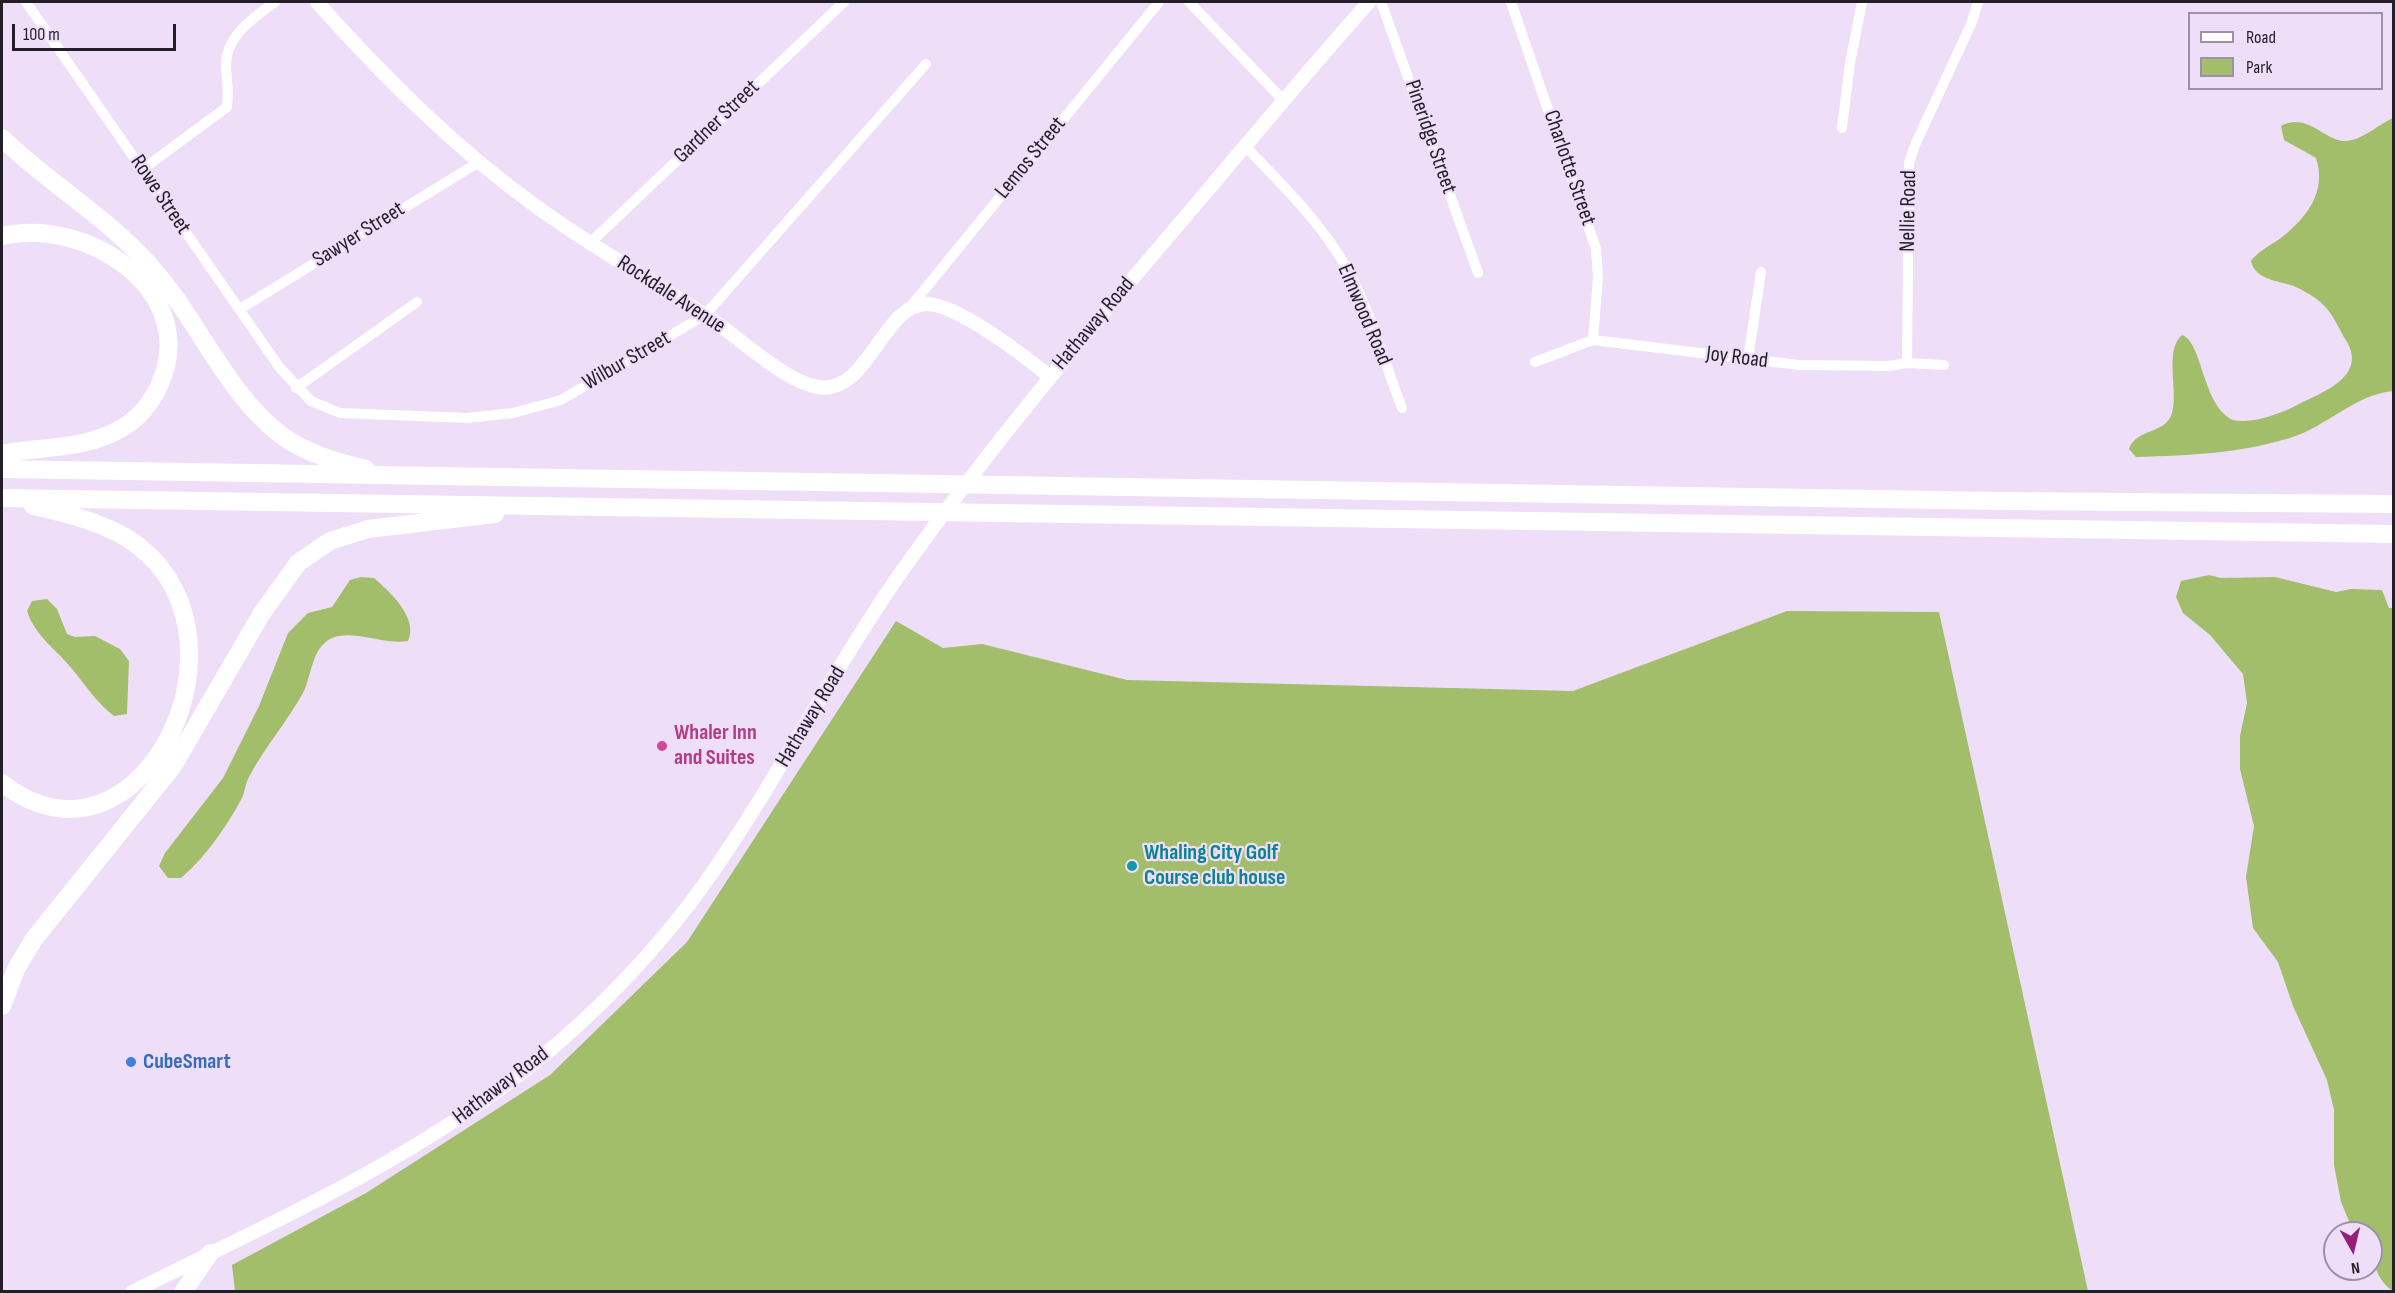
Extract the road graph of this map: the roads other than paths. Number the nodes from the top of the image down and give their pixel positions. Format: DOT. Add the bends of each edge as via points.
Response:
graph roads {
  1 [pos="26,2"];
  2 [pos="275,2"];
  3 [pos="317,2"];
  4 [pos="844,2"];
  5 [pos="1158,2"];
  6 [pos="1189,2"];
  7 [pos="1369,2"];
  8 [pos="1381,2"];
  9 [pos="1511,2"];
  10 [pos="1862,2"];
  11 [pos="1978,2"];
  12 [pos="926,64"];
  13 [pos="1283,100"];
  14 [pos="1842,128"];
  15 [pos="2,138"];
  16 [pos="1245,146"];
  17 [pos="479,162"];
  18 [pos="143,169"];
  19 [pos="2,236"];
  20 [pos="590,243"];
  21 [pos="1761,272"];
  22 [pos="1478,273"];
  23 [pos="417,302"];
  24 [pos="240,309"];
  25 [pos="705,315"];
  26 [pos="903,315"];
  27 [pos="1593,340"];
  28 [pos="1749,359"];
  29 [pos="1535,362"];
  30 [pos="1907,363"];
  31 [pos="1944,365"];
  32 [pos="1050,376"];
  33 [pos="296,388"];
  34 [pos="1402,408"];
  35 [pos="2,454"];
  36 [pos="2,469"];
  37 [pos="397,476"];
  38 [pos="2,499"];
  39 [pos="2394,504"];
  40 [pos="564,507"];
  41 [pos="2394,534"];
  42 [pos="2,783"];
  43 [pos="2,1006"];
  44 [pos="210,1253"];
  45 [pos="132,1292"];
  46 [pos="183,1292"];
  1 -- 18 [label="street, Rowe Street"];
  2 -- 18 [label="street" via="245,26 230,46 226,107"];
  3 -- 17 [label="main road, Rockdale Avenue" via="416,106"];
  4 -- 20 [label="street, Gardner Street"];
  5 -- 26 [label="street, Lemos Street"];
  6 -- 13 [label="street"];
  7 -- 13 [label="main road, Hathaway Road"];
  8 -- 22 [label="street, Pineridge Street"];
  9 -- 27 [label="street, Charlotte Street" via="1596,249"];
  10 -- 14 [label="street"];
  11 -- 30 [label="street, Nellie Road" via="1909,164"];
  12 -- 25 [label="street, Wilbur Street"];
  13 -- 16 [label="main road, Hathaway Road"];
  15 -- 37 [label="highway" via="112,228 156,271 244,398 283,437 321,455"];
  16 -- 32 [label="main road, Hathaway Road"];
  16 -- 34 [label="street, Elmwood Road" via="1320,229 1342,260 1361,298"];
  17 -- 20 [label="main road, Rockdale Avenue"];
  17 -- 24 [label="street, Sawyer Street"];
  18 -- 24 [label="street, Rowe Street"];
  19 -- 35 [label="highway" via="27,232 63,236 116,259 131,269 153,295 167,324 169,341 164,375 156,392 131,422 92,441"];
  20 -- 25 [label="main road, Rockdale Avenue"];
  21 -- 28 [label="street"];
  23 -- 33 [label="street"];
  24 -- 33 [label="street, Rowe Street"];
  25 -- 26 [label="main road, Rockdale Avenue" via="783,373 824,388 849,378"];
  25 -- 33 [label="street, Wilbur Street" via="561,400 513,413 468,418 340,412 320,406"];
  26 -- 32 [label="main road, Rockdale Avenue" via="924,304 946,309"];
  27 -- 28 [label="street, Joy Road"];
  27 -- 29 [label="street, Joy Road"];
  28 -- 30 [label="street, Joy Road" via="1799,365"];
  30 -- 31 [label="street, Joy Road"];
  32 -- 44 [label="main road, Hathaway Road" via="886,596 704,885 609,995 547,1052 451,1124 377,1170"];
  36 -- 37 [label="highway"];
  37 -- 39 [label="highway"];
  38 -- 40 [label="highway"];
  38 -- 42 [label="highway" via="105,526 144,552 178,595 187,620 189,648 185,696 175,728 148,771 122,793 90,805 57,807 26,799"];
  40 -- 41 [label="highway"];
  40 -- 43 [label="highway" via="368,529 330,542 298,563 262,613 172,766 25,953"];
  44 -- 45 [label="main road, Hathaway Road"];
  44 -- 46 [label="highway"];
}
